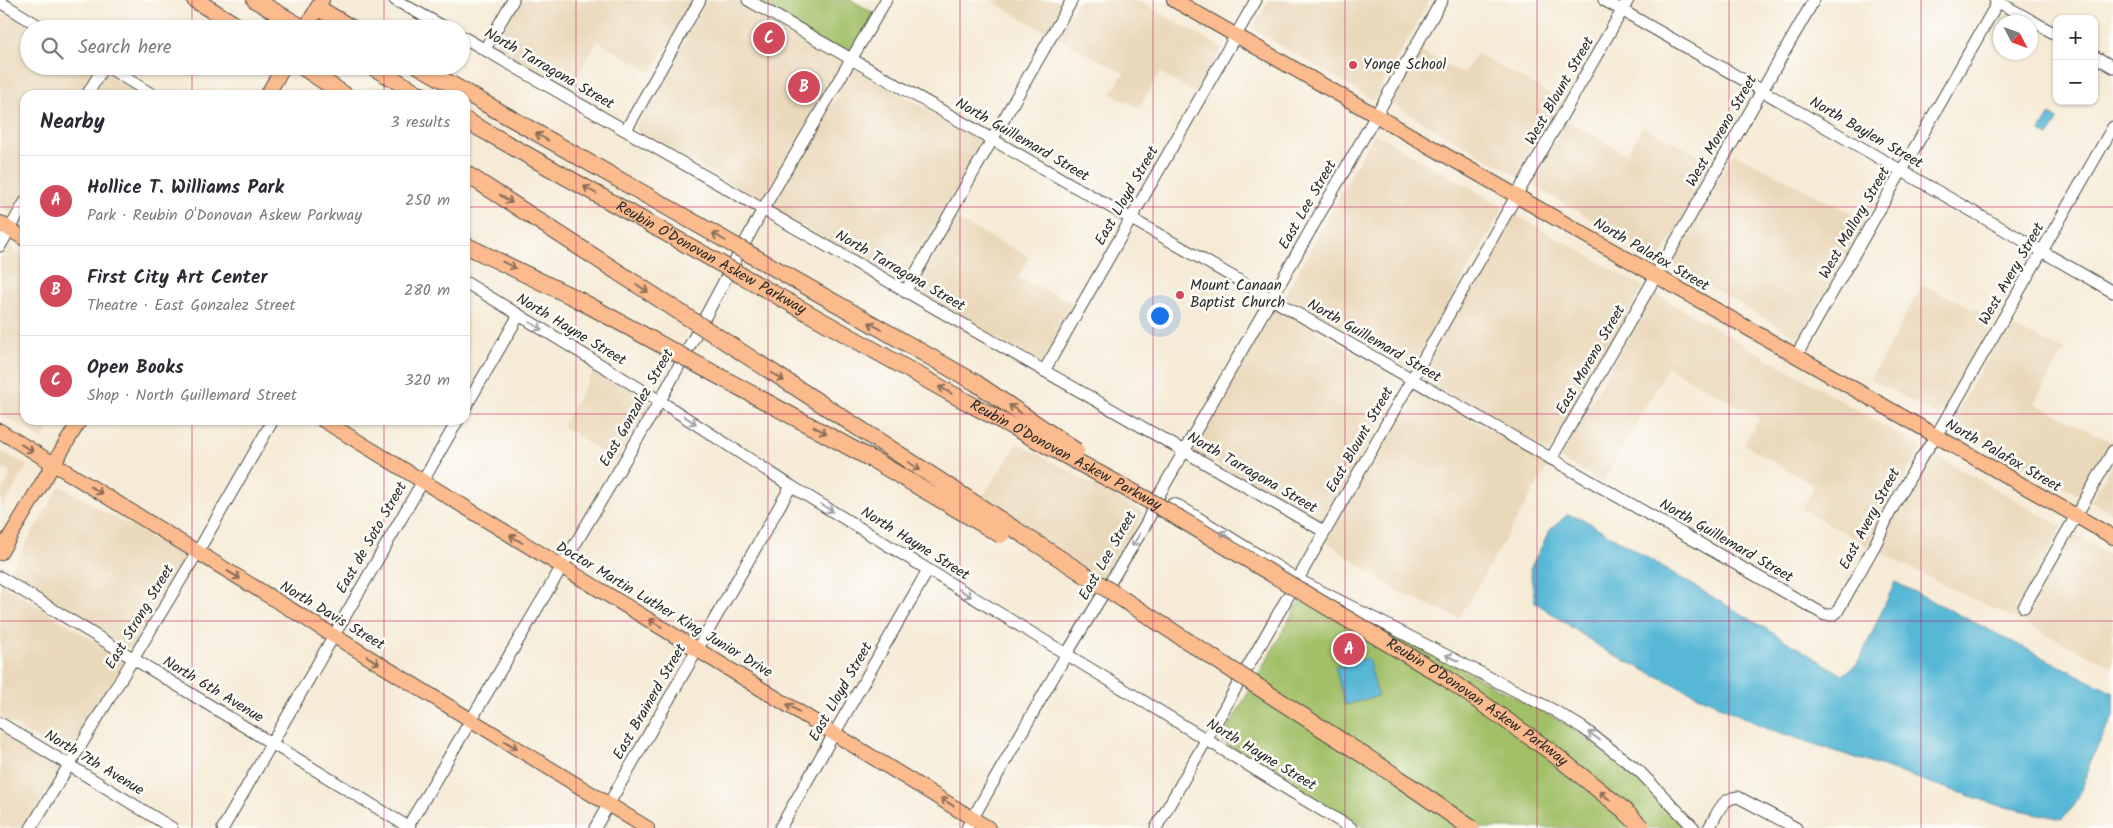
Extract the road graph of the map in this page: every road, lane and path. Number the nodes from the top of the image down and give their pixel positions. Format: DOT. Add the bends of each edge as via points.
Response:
graph roads {
  1 [pos="195,0"];
  2 [pos="255,0"];
  3 [pos="395,0"];
  4 [pos="513,0"];
  5 [pos="700,0"];
  6 [pos="748,0"];
  7 [pos="886,0"];
  8 [pos="1072,0"];
  9 [pos="1174,0"];
  10 [pos="1256,0"];
  11 [pos="1442,0"];
  12 [pos="1604,0"];
  13 [pos="1628,0"];
  14 [pos="1814,0"];
  15 [pos="1997,0"];
  16 [pos="0,2"];
  17 [pos="320,4"];
  18 [pos="1622,11"];
  19 [pos="29,20"];
  20 [pos="227,20"];
  21 [pos="289,20"];
  22 [pos="310,20"];
  23 [pos="341,20"];
  24 [pos="432,20"];
  25 [pos="2053,33"];
  26 [pos="1236,35"];
  27 [pos="470,41"];
  28 [pos="484,49"];
  29 [pos="2098,58"];
  30 [pos="852,60"];
  31 [pos="2113,67"];
  32 [pos="99,75"];
  33 [pos="120,75"];
  34 [pos="279,75"];
  35 [pos="315,75"];
  36 [pos="387,75"];
  37 [pos="435,75"];
  38 [pos="90,90"];
  39 [pos="145,90"];
  40 [pos="270,90"];
  41 [pos="337,90"];
  42 [pos="413,90"];
  43 [pos="461,90"];
  44 [pos="1762,91"];
  45 [pos="470,95"];
  46 [pos="1376,116"];
  47 [pos="470,123"];
  48 [pos="2113,127"];
  49 [pos="626,130"];
  50 [pos="991,140"];
  51 [pos="1902,171"];
  52 [pos="470,176"];
  53 [pos="1517,197"];
  54 [pos="20,208"];
  55 [pos="764,209"];
  56 [pos="1130,220"];
  57 [pos="5,226"];
  58 [pos="20,236"];
  59 [pos="0,246"];
  60 [pos="470,247"];
  61 [pos="2042,251"];
  62 [pos="1656,276"];
  63 [pos="470,285"];
  64 [pos="905,292"];
  65 [pos="2113,292"];
  66 [pos="1271,300"];
  67 [pos="519,315"];
  68 [pos="1796,356"];
  69 [pos="1044,371"];
  70 [pos="1412,380"];
  71 [pos="470,399"];
  72 [pos="660,401"];
  73 [pos="77,425"];
  74 [pos="270,425"];
  75 [pos="331,425"];
  76 [pos="455,425"];
  77 [pos="0,431"];
  78 [pos="1936,436"];
  79 [pos="2113,451"];
  80 [pos="1184,452"];
  81 [pos="1552,459"];
  82 [pos="54,464"];
  83 [pos="422,481"];
  84 [pos="791,486"];
  85 [pos="1157,505"];
  86 [pos="2076,516"];
  87 [pos="1147,522"];
  88 [pos="1325,532"];
  89 [pos="2113,537"];
  90 [pos="0,553"];
  91 [pos="196,553"];
  92 [pos="561,567"];
  93 [pos="928,570"];
  94 [pos="0,577"];
  95 [pos="1297,579"];
  96 [pos="2024,607"];
  97 [pos="1830,615"];
  98 [pos="1176,635"];
  99 [pos="333,636"];
  100 [pos="698,650"];
  101 [pos="1066,655"];
  102 [pos="133,658"];
  103 [pos="472,721"];
  104 [pos="0,723"];
  105 [pos="834,734"];
  106 [pos="1206,739"];
  107 [pos="272,743"];
  108 [pos="69,765"];
  109 [pos="609,804"];
  110 [pos="970,823"];
  111 [pos="1345,826"];
  112 [pos="31,828"];
  113 [pos="172,828"];
  114 [pos="223,828"];
  115 [pos="409,828"];
  116 [pos="595,828"];
  117 [pos="648,828"];
  118 [pos="780,828"];
  119 [pos="988,828"];
  120 [pos="1156,828"];
  121 [pos="1471,828"];
  122 [pos="1642,828"];
  123 [pos="1694,828"];
  124 [pos="1709,828"];
  125 [pos="1796,828"];
  1 -- 20 [label="highway"];
  2 -- 21 [label="highway"];
  3 -- 24 [label="street"];
  4 -- 28 [label="street"];
  5 -- 49 [label="street"];
  6 -- 30 [label="street, North Guillemard Street"];
  7 -- 30 [label="street, East Gonzalez Street"];
  8 -- 50 [label="street"];
  9 -- 26 [label="main road, North Palafox Street"];
  10 -- 26 [label="street, East Lloyd Street"];
  11 -- 46 [label="street, East Lee Street"];
  12 -- 18 [label="street, North Baylen Street"];
  13 -- 18 [label="street, West Blount Street"];
  14 -- 44 [label="street, West Moreno Street"];
  15 -- 25 [label="street"];
  15 -- 51 [label="street, West Mallory Street"];
  16 -- 19 [label="street"];
  17 -- 22 [label="main road"];
  17 -- 23 [label="highway"];
  18 -- 44 [label="street, North Baylen Street"];
  18 -- 53 [label="street, West Blount Street"];
  26 -- 46 [label="main road, North Palafox Street"];
  26 -- 56 [label="street, East Lloyd Street"];
  27 -- 28 [label="street, North Tarragona Street"];
  28 -- 49 [label="street, North Tarragona Street"];
  29 -- 31 [label="street"];
  30 -- 50 [label="street, North Guillemard Street"];
  30 -- 55 [label="street, East Gonzalez Street"];
  32 -- 38 [label="street"];
  33 -- 39 [label="street"];
  34 -- 40 [label="main road"];
  35 -- 41 [label="highway"];
  36 -- 42 [label="highway"];
  43 -- 37 [label="highway, one-way, bridge"];
  44 -- 51 [label="street, North Baylen Street"];
  44 -- 62 [label="street, West Moreno Street"];
  85 -- 45 [label="highway, one-way, bridge" via="976,383"];
  46 -- 53 [label="main road, North Palafox Street"];
  46 -- 66 [label="street, East Lee Street"];
  85 -- 47 [label="highway, Reubin O'Donovan Askew Parkway, one-way, bridge" via="952,394"];
  48 -- 61 [label="street, West Avery Street"];
  49 -- 55 [label="street, North Tarragona Street"];
  50 -- 56 [label="street, North Guillemard Street"];
  50 -- 64 [label="street"];
  51 -- 61 [label="street, North Baylen Street"];
  51 -- 68 [label="street, West Mallory Street"];
  52 -- 98 [label="highway, one-way, bridge"];
  53 -- 62 [label="main road, North Palafox Street"];
  53 -- 70 [label="street, East Blount Street"];
  54 -- 57 [label="street"];
  55 -- 64 [label="street, North Tarragona Street"];
  55 -- 72 [label="street, East Gonzalez Street"];
  56 -- 66 [label="street, North Guillemard Street"];
  56 -- 69 [label="street, East Lloyd Street"];
  57 -- 58 [label="main road"];
  57 -- 59 [label="street"];
  60 -- 98 [label="highway, one-way, bridge" via="577,299 884,466 1094,592"];
  61 -- 65 [label="street, North Baylen Street"];
  61 -- 78 [label="street, West Avery Street"];
  62 -- 68 [label="main road, North Palafox Street"];
  62 -- 81 [label="street, East Moreno Street"];
  63 -- 67 [label="street, North Hayne Street"];
  64 -- 69 [label="street, North Tarragona Street"];
  66 -- 70 [label="street, North Guillemard Street"];
  66 -- 80 [label="street, East Lee Street"];
  67 -- 71 [label="street"];
  67 -- 72 [label="street, North Hayne Street, one-way"];
  68 -- 78 [label="main road, North Palafox Street"];
  69 -- 80 [label="street, North Tarragona Street"];
  70 -- 81 [label="street, North Guillemard Street"];
  70 -- 88 [label="street, East Blount Street"];
  72 -- 84 [label="street, North Hayne Street, one-way"];
  72 -- 92 [label="street, East Gonzalez Street"];
  73 -- 82 [label="main road"];
  74 -- 91 [label="street, East Strong Street"];
  75 -- 83 [label="main road, Doctor Martin Luther King Junior Drive"];
  76 -- 83 [label="street, East de Soto Street"];
  77 -- 82 [label="main road, North Davis Street, one-way"];
  78 -- 86 [label="main road, North Palafox Street"];
  78 -- 97 [label="street, East Avery Street" via="1889,514 1837,612"];
  79 -- 86 [label="street"];
  80 -- 87 [label="street, East Lee Street"];
  80 -- 88 [label="street, North Tarragona Street"];
  81 -- 97 [label="street, North Guillemard Street"];
  82 -- 90 [label="main road"];
  82 -- 91 [label="main road, North Davis Street, one-way"];
  92 -- 83 [label="main road, Doctor Martin Luther King Junior Drive, one-way"];
  83 -- 99 [label="street, East de Soto Street"];
  84 -- 93 [label="street, North Hayne Street, one-way"];
  84 -- 100 [label="street, East Brainerd Street"];
  122 -- 85 [label="highway, Reubin O'Donovan Askew Parkway, one-way, bridge" via="1550,751 1446,678"];
  86 -- 89 [label="main road, North Palafox Street"];
  86 -- 96 [label="street"];
  95 -- 87 [label="street, one-way" via="1179,506 1165,507"];
  87 -- 101 [label="street, East Lee Street, one-way"];
  88 -- 95 [label="street, East Blount Street"];
  91 -- 99 [label="main road, North Davis Street, one-way"];
  91 -- 102 [label="street, East Strong Street"];
  100 -- 92 [label="main road, Doctor Martin Luther King Junior Drive, one-way"];
  92 -- 103 [label="street, East Gonzalez Street"];
  93 -- 101 [label="street, North Hayne Street, one-way"];
  93 -- 105 [label="street, East Lloyd Street"];
  94 -- 102 [label="street, North 6th Avenue"];
  95 -- 106 [label="street, East Blount Street"];
  123 -- 95 [label="street, one-way" via="1639,771 1583,728"];
  98 -- 121 [label="highway, bridge"];
  99 -- 103 [label="main road, North Davis Street, one-way"];
  99 -- 107 [label="street, East de Soto Street"];
  105 -- 100 [label="main road, Doctor Martin Luther King Junior Drive, one-way"];
  100 -- 109 [label="street, East Brainerd Street"];
  101 -- 106 [label="street, North Hayne Street"];
  101 -- 110 [label="street, East Lee Street"];
  102 -- 107 [label="street, North 6th Avenue"];
  102 -- 108 [label="street, East Strong Street"];
  103 -- 109 [label="main road, North Davis Street, one-way"];
  103 -- 115 [label="street, East Gonzalez Street"];
  104 -- 108 [label="street, North 7th Avenue"];
  110 -- 105 [label="main road, Doctor Martin Luther King Junior Drive, one-way"];
  105 -- 118 [label="street, East Lloyd Street"];
  106 -- 111 [label="street, North Hayne Street"];
  106 -- 120 [label="street, East Blount Street"];
  107 -- 114 [label="street, East de Soto Street"];
  107 -- 115 [label="street, North 6th Avenue"];
  108 -- 112 [label="street, East Strong Street"];
  108 -- 113 [label="street, North 7th Avenue"];
  109 -- 116 [label="street, East Brainerd Street"];
  109 -- 117 [label="main road, North Davis Street"];
  110 -- 119 [label="main road, Doctor Martin Luther King Junior Drive"];
  124 -- 125 [label="street" via="1723,803 1732,797 1744,798"];
}
